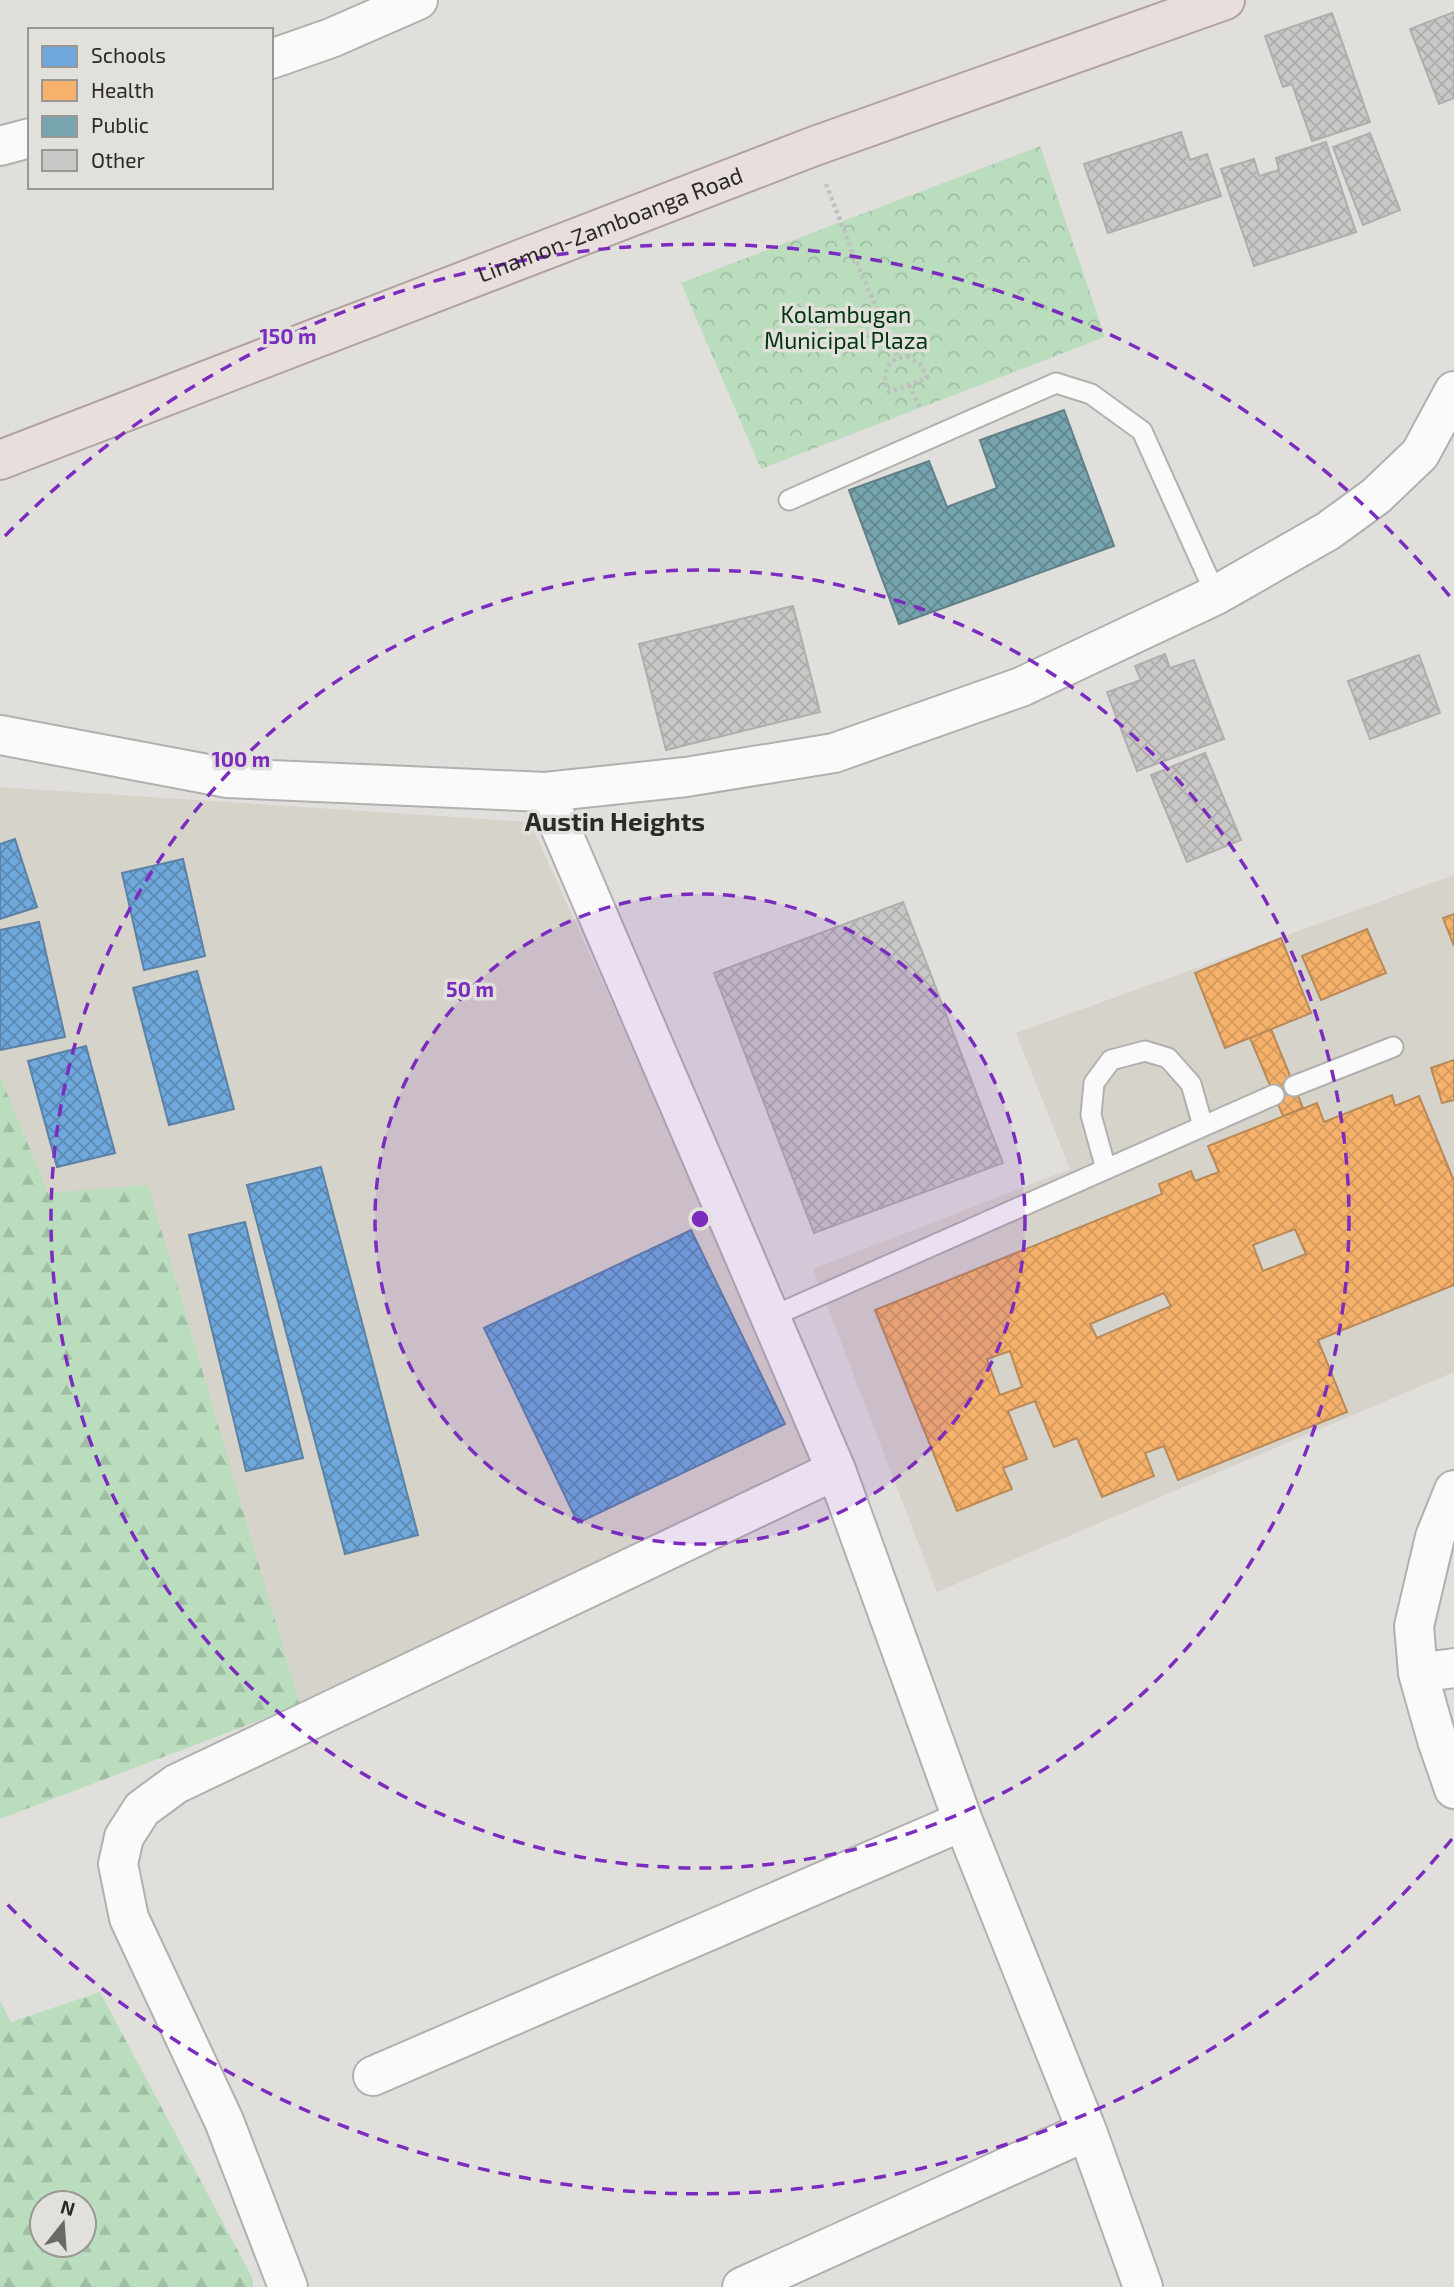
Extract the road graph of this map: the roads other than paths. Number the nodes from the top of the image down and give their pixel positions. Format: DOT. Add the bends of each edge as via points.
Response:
graph roads {
  1 [pos="418,0"];
  2 [pos="1225,0"];
  3 [pos="273,58"];
  4 [pos="28,139"];
  5 [pos="0,146"];
  6 [pos="1454,391"];
  7 [pos="0,460"];
  8 [pos="789,500"];
  9 [pos="1216,595"];
  10 [pos="0,735"];
  11 [pos="545,792"];
  12 [pos="1393,1047"];
  13 [pos="1294,1086"];
  14 [pos="1273,1095"];
  15 [pos="1203,1126"];
  16 [pos="1106,1169"];
  17 [pos="771,1317"];
  18 [pos="836,1470"];
  19 [pos="1454,1490"];
  20 [pos="1436,1670"];
  21 [pos="1454,1789"];
  22 [pos="963,1821"];
  23 [pos="373,2076"];
  24 [pos="1087,2131"];
  25 [pos="288,2287"];
  26 [pos="742,2287"];
  27 [pos="1143,2287"];
  1 -- 3 [label="street"];
  2 -- 7 [label="highway, Linamon-Zamboanga Road" via="812,147"];
  4 -- 5 [label="street"];
  6 -- 9 [label="street" via="1420,454 1377,496 1328,531"];
  8 -- 9 [label="lane" via="1056,383 1090,394 1142,431"];
  9 -- 11 [label="street" via="1021,687 834,753 686,778"];
  10 -- 11 [label="street" via="228,778"];
  11 -- 17 [label="street"];
  12 -- 13 [label="lane"];
  14 -- 15 [label="lane"];
  15 -- 16 [label="lane"];
  15 -- 16 [label="lane" via="1191,1084 1168,1058 1146,1051 1111,1060 1094,1083 1091,1115"];
  16 -- 17 [label="lane"];
  17 -- 18 [label="street"];
  18 -- 22 [label="street"];
  18 -- 25 [label="street" via="176,1784 142,1809 124,1837 118,1864 129,1918 224,2121"];
  19 -- 20 [label="street" via="1434,1537 1414,1626"];
  20 -- 21 [label="street" via="1437,1740"];
  22 -- 23 [label="street"];
  22 -- 24 [label="street"];
  24 -- 26 [label="street"];
  24 -- 27 [label="street"];
}
